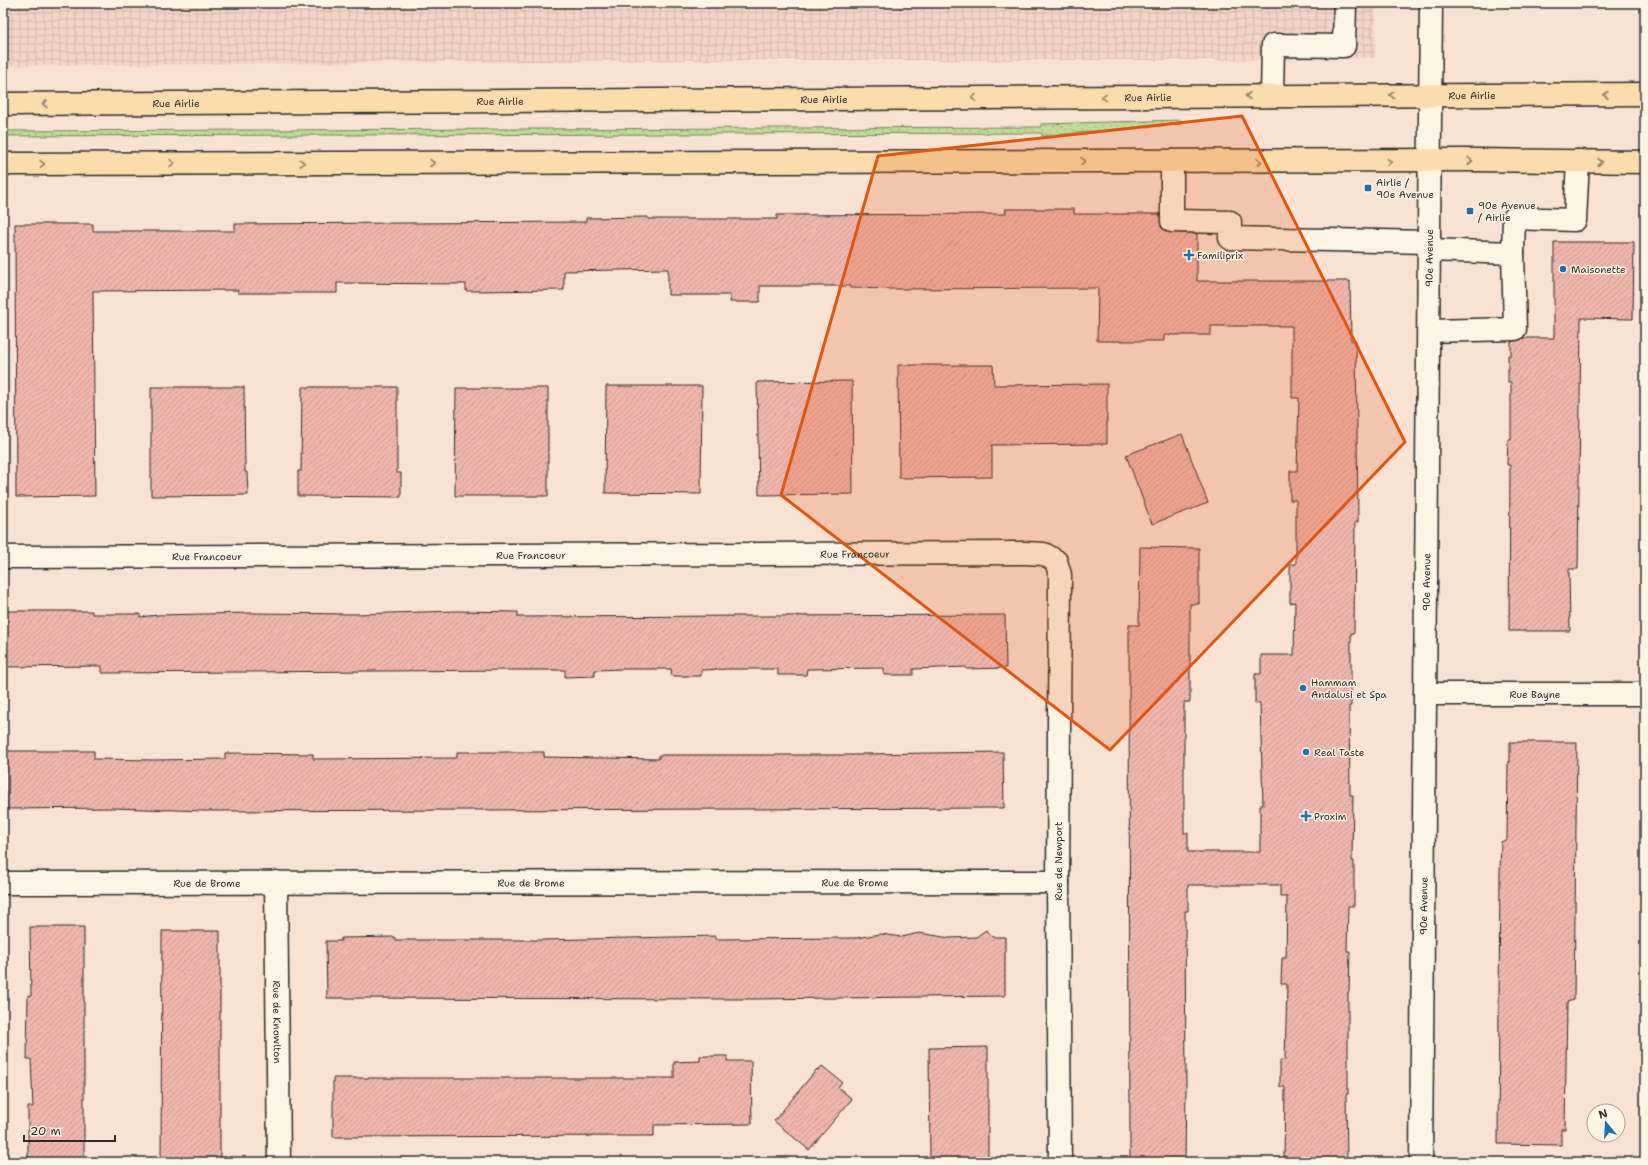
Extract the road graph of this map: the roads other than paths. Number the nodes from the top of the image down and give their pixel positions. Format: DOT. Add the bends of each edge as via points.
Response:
graph roads {
  1 [pos="1345,3"];
  2 [pos="1431,3"];
  3 [pos="1645,94"];
  4 [pos="1431,95"];
  5 [pos="1272,96"];
  6 [pos="3,104"];
  7 [pos="1172,161"];
  8 [pos="1430,161"];
  9 [pos="1578,162"];
  10 [pos="1645,162"];
  11 [pos="3,164"];
  12 [pos="1430,246"];
  13 [pos="1513,253"];
  14 [pos="1429,331"];
  15 [pos="3,557"];
  16 [pos="1056,561"];
  17 [pos="1426,694"];
  18 [pos="1645,694"];
  19 [pos="276,882"];
  20 [pos="1058,882"];
  21 [pos="3,883"];
  22 [pos="279,1162"];
  23 [pos="1060,1162"];
  24 [pos="1421,1162"];
  1 -- 5 [label="street" via="1344,46 1273,45"];
  2 -- 4 [label="street, 90e Avenue"];
  3 -- 4 [label="main road, Rue Airlie, one-way"];
  4 -- 5 [label="main road, Rue Airlie, one-way"];
  4 -- 8 [label="street, 90e Avenue"];
  5 -- 6 [label="main road, Rue Airlie, one-way"];
  7 -- 8 [label="main road, one-way"];
  11 -- 7 [label="main road, one-way"];
  7 -- 12 [label="street" via="1172,221 1230,222 1230,238"];
  8 -- 9 [label="main road, one-way"];
  8 -- 12 [label="street, 90e Avenue"];
  9 -- 10 [label="main road, one-way"];
  9 -- 13 [label="street" via="1575,220 1514,218"];
  12 -- 13 [label="street"];
  12 -- 14 [label="street, 90e Avenue"];
  13 -- 14 [label="street" via="1514,329"];
  14 -- 17 [label="street, 90e Avenue"];
  15 -- 16 [label="street, Rue Francoeur" via="1026,552 1044,554"];
  16 -- 20 [label="street, Rue de Newport" via="1060,575"];
  17 -- 18 [label="street, Rue Bayne"];
  17 -- 24 [label="street, 90e Avenue"];
  19 -- 20 [label="street, Rue de Brome"];
  19 -- 21 [label="street, Rue de Brome"];
  19 -- 22 [label="street, Rue de Knowlton"];
  20 -- 23 [label="street, Rue de Newport"];
}
